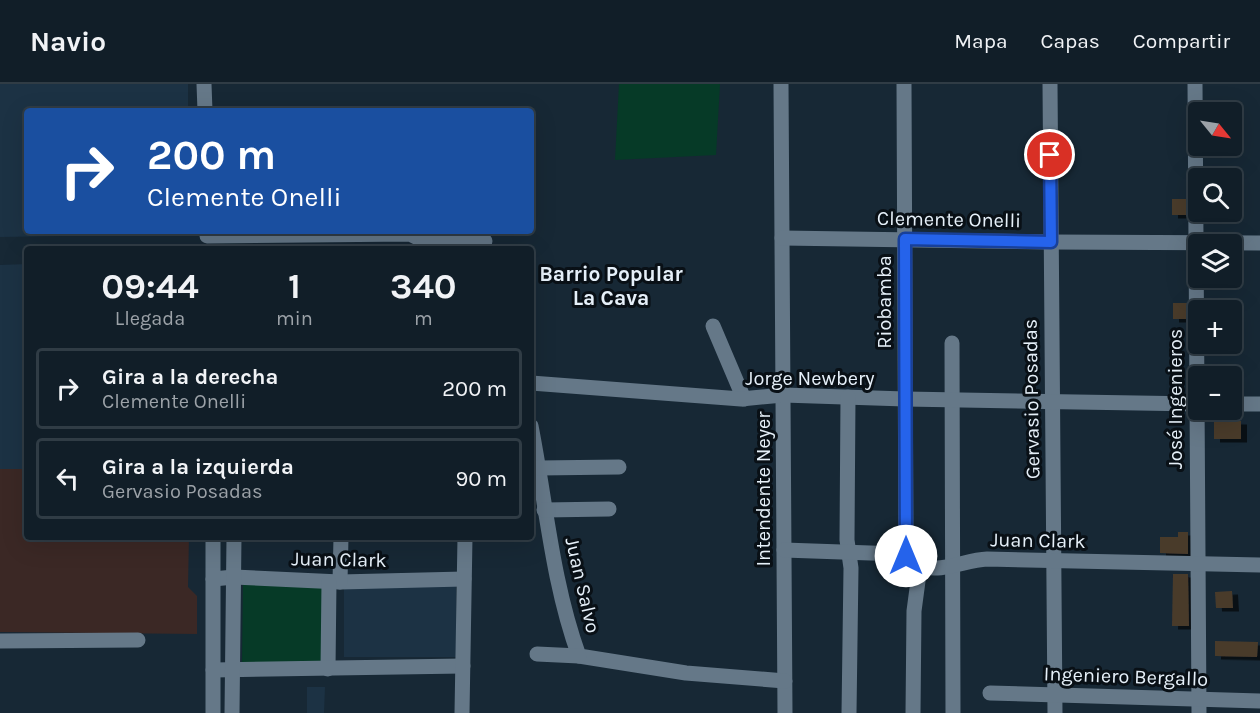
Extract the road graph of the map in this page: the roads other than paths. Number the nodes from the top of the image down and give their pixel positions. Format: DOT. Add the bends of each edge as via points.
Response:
graph roads {
  1 [pos="204,84"];
  2 [pos="781,84"];
  3 [pos="904,84"];
  4 [pos="1050,84"];
  5 [pos="1195,84"];
  6 [pos="205,108"];
  7 [pos="249,234"];
  8 [pos="275,234"];
  9 [pos="1195,234"];
  10 [pos="782,238"];
  11 [pos="207,239"];
  12 [pos="905,239"];
  13 [pos="485,241"];
  14 [pos="420,242"];
  15 [pos="1051,242"];
  16 [pos="1188,242"];
  17 [pos="1242,243"];
  18 [pos="1260,243"];
  19 [pos="1196,288"];
  20 [pos="714,326"];
  21 [pos="952,343"];
  22 [pos="1197,366"];
  23 [pos="534,383"];
  24 [pos="783,395"];
  25 [pos="848,397"];
  26 [pos="744,399"];
  27 [pos="905,399"];
  28 [pos="951,400"];
  29 [pos="1053,402"];
  30 [pos="1188,404"];
  31 [pos="1242,404"];
  32 [pos="1260,404"];
  33 [pos="1197,420"];
  34 [pos="534,442"];
  35 [pos="619,467"];
  36 [pos="539,468"];
  37 [pos="609,509"];
  38 [pos="544,510"];
  39 [pos="213,540"];
  40 [pos="234,540"];
  41 [pos="341,540"];
  42 [pos="465,540"];
  43 [pos="784,550"];
  44 [pos="849,553"];
  45 [pos="906,556"];
  46 [pos="1054,561"];
  47 [pos="1197,564"];
  48 [pos="1260,565"];
  49 [pos="920,566"];
  50 [pos="954,566"];
  51 [pos="234,577"];
  52 [pos="213,579"];
  53 [pos="464,579"];
  54 [pos="335,582"];
  55 [pos="138,640"];
  56 [pos="0,641"];
  57 [pos="537,654"];
  58 [pos="579,656"];
  59 [pos="463,666"];
  60 [pos="328,669"];
  61 [pos="213,670"];
  62 [pos="233,670"];
  63 [pos="785,681"];
  64 [pos="990,693"];
  65 [pos="1055,694"];
  66 [pos="1260,701"];
  67 [pos="1199,706"];
  68 [pos="213,713"];
  69 [pos="232,713"];
  70 [pos="462,713"];
  71 [pos="785,713"];
  72 [pos="849,713"];
  73 [pos="913,713"];
  74 [pos="953,713"];
  75 [pos="1055,713"];
  1 -- 6 [label="street"];
  2 -- 10 [label="street, Intendente Neyer"];
  3 -- 12 [label="street, Riobamba"];
  4 -- 15 [label="street, Gervasio Posadas"];
  5 -- 9 [label="street, José Ingenieros"];
  7 -- 11 [label="street"];
  8 -- 14 [label="street"];
  10 -- 12 [label="street, Clemente Onelli"];
  10 -- 24 [label="street, Intendente Neyer"];
  12 -- 15 [label="street, Clemente Onelli"];
  12 -- 27 [label="street, Riobamba"];
  13 -- 14 [label="street"];
  15 -- 16 [label="street, Clemente Onelli"];
  15 -- 29 [label="street, Gervasio Posadas"];
  17 -- 18 [label="street, Clemente Onelli"];
  19 -- 22 [label="street, José Ingenieros"];
  20 -- 26 [label="street"];
  21 -- 28 [label="street"];
  23 -- 26 [label="street, Jorge Newbery"];
  24 -- 25 [label="street, Jorge Newbery"];
  24 -- 26 [label="street, Jorge Newbery"];
  24 -- 43 [label="street, Intendente Neyer"];
  25 -- 27 [label="street, Jorge Newbery"];
  25 -- 44 [label="street"];
  27 -- 28 [label="street, Jorge Newbery"];
  27 -- 45 [label="street, Riobamba"];
  28 -- 29 [label="street, Jorge Newbery"];
  28 -- 50 [label="street"];
  29 -- 30 [label="street, Jorge Newbery"];
  29 -- 46 [label="street, Gervasio Posadas"];
  31 -- 32 [label="street"];
  33 -- 47 [label="street, José Ingenieros"];
  34 -- 36 [label="street, Juan Salvo"];
  35 -- 36 [label="street"];
  36 -- 38 [label="street, Juan Salvo"];
  37 -- 38 [label="street"];
  38 -- 58 [label="street, Juan Salvo"];
  39 -- 52 [label="street"];
  40 -- 51 [label="street"];
  41 -- 54 [label="street"];
  42 -- 53 [label="street"];
  43 -- 44 [label="street"];
  43 -- 63 [label="street, Intendente Neyer"];
  44 -- 45 [label="street"];
  44 -- 72 [label="street"];
  45 -- 49 [label="street"];
  46 -- 47 [label="street, Juan Clark"];
  46 -- 50 [label="street, Juan Clark" via="987,559"];
  46 -- 65 [label="street, Gervasio Posadas"];
  47 -- 48 [label="street, Juan Clark"];
  47 -- 67 [label="street, José Ingenieros"];
  49 -- 50 [label="street, Juan Clark"];
  49 -- 73 [label="street" via="914,611"];
  50 -- 74 [label="street"];
  51 -- 52 [label="street, Juan Clark"];
  51 -- 54 [label="street, Juan Clark"];
  51 -- 62 [label="street"];
  52 -- 61 [label="street"];
  53 -- 54 [label="street, Juan Clark"];
  53 -- 59 [label="street"];
  54 -- 60 [label="street"];
  55 -- 56 [label="street"];
  57 -- 58 [label="street"];
  58 -- 63 [label="street, Juan Salvo" via="686,673"];
  59 -- 60 [label="street"];
  59 -- 70 [label="street"];
  60 -- 62 [label="street"];
  61 -- 62 [label="street"];
  61 -- 68 [label="street"];
  62 -- 69 [label="street"];
  63 -- 71 [label="street, Intendente Neyer"];
  64 -- 65 [label="street, Ingeniero Bergallo"];
  65 -- 67 [label="street, Ingeniero Bergallo"];
  65 -- 75 [label="street, Gervasio Posadas"];
  66 -- 67 [label="street, Ingeniero Bergallo"];
}
